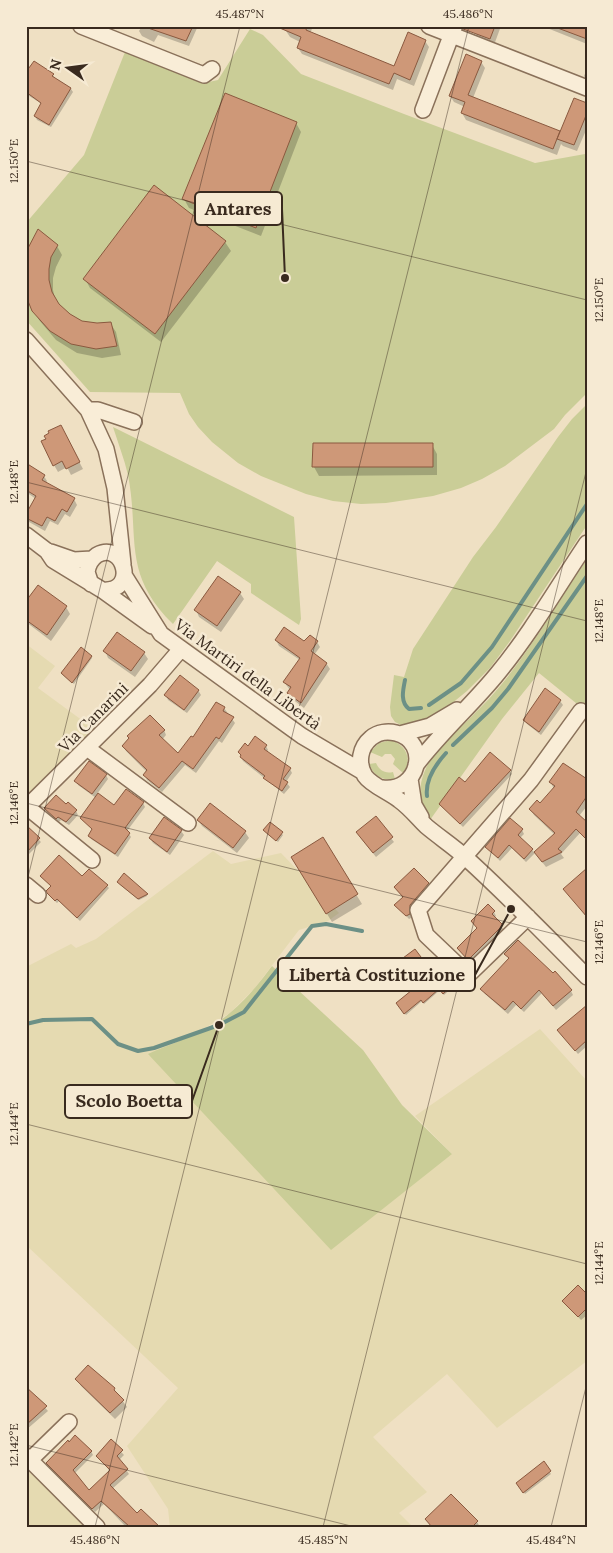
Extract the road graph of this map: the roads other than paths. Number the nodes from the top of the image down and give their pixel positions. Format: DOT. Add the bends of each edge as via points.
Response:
graph roads {
  1 [pos="81,26"];
  2 [pos="429,26"];
  3 [pos="453,31"];
  4 [pos="212,69"];
  5 [pos="587,88"];
  6 [pos="422,110"];
  7 [pos="26,340"];
  8 [pos="88,410"];
  9 [pos="134,422"];
  10 [pos="117,518"];
  11 [pos="26,535"];
  12 [pos="587,543"];
  13 [pos="48,551"];
  14 [pos="97,556"];
  15 [pos="124,569"];
  16 [pos="97,587"];
  17 [pos="156,629"];
  18 [pos="181,649"];
  19 [pos="473,700"];
  20 [pos="581,712"];
  21 [pos="400,734"];
  22 [pos="320,747"];
  23 [pos="364,747"];
  24 [pos="87,748"];
  25 [pos="416,765"];
  26 [pos="363,772"];
  27 [pos="410,779"];
  28 [pos="382,788"];
  29 [pos="26,807"];
  30 [pos="188,822"];
  31 [pos="427,826"];
  32 [pos="464,856"];
  33 [pos="92,860"];
  34 [pos="528,917"];
  35 [pos="587,977"];
  36 [pos="70,1422"];
  37 [pos="28,1458"];
  38 [pos="97,1527"];
  1 -- 4 [label="street" via="204,75"];
  2 -- 3 [label="street"];
  3 -- 5 [label="street"];
  3 -- 6 [label="street"];
  7 -- 8 [label="street"];
  8 -- 9 [label="street" via="98,410"];
  8 -- 10 [label="street" via="106,449 115,488"];
  10 -- 14 [label="street" via="111,535"];
  10 -- 15 [label="street"];
  11 -- 13 [label="street, Via Martiri della Libertà"];
  12 -- 19 [label="street" via="517,649"];
  13 -- 14 [label="street, Via Martiri della Libertà" via="74,560"];
  13 -- 16 [label="street, Via Martiri della Libertà" via="53,560"];
  14 -- 15 [label="street, Via Martiri della Libertà" via="114,555"];
  14 -- 16 [label="street" via="87,572"];
  15 -- 16 [label="street" via="123,580 116,588"];
  15 -- 17 [label="street, Via Martiri della Libertà"];
  16 -- 17 [label="street, Via Martiri della Libertà"];
  17 -- 18 [label="street, Via Martiri della Libertà"];
  18 -- 22 [label="street, Via Martiri della Libertà"];
  18 -- 24 [label="street, Via Canarini"];
  19 -- 21 [label="street" via="430,726"];
  19 -- 25 [label="street"];
  20 -- 32 [label="street" via="531,780"];
  21 -- 23 [label="street" via="380,734"];
  21 -- 25 [label="street" via="415,749"];
  22 -- 23 [label="street, Via Martiri della Libertà" via="351,750"];
  22 -- 26 [label="street, Via Martiri della Libertà"];
  23 -- 26 [label="street"];
  24 -- 29 [label="street, Via Canarini"];
  24 -- 30 [label="street"];
  25 -- 27 [label="street"];
  26 -- 28 [label="street, Via Martiri della Libertà"];
  27 -- 28 [label="street" via="397,787"];
  27 -- 31 [label="street, Via Martiri della Libertà" via="414,805"];
  28 -- 31 [label="street, Via Martiri della Libertà"];
  29 -- 33 [label="street"];
  31 -- 32 [label="street, Via Martiri della Libertà"];
  32 -- 34 [label="street, Via Martiri della Libertà"];
  32 -- 34 [label="street" via="418,910 426,935 454,962 468,975"];
  34 -- 35 [label="street, Via Martiri della Libertà"];
  36 -- 37 [label="street"];
  37 -- 38 [label="street"];
}
